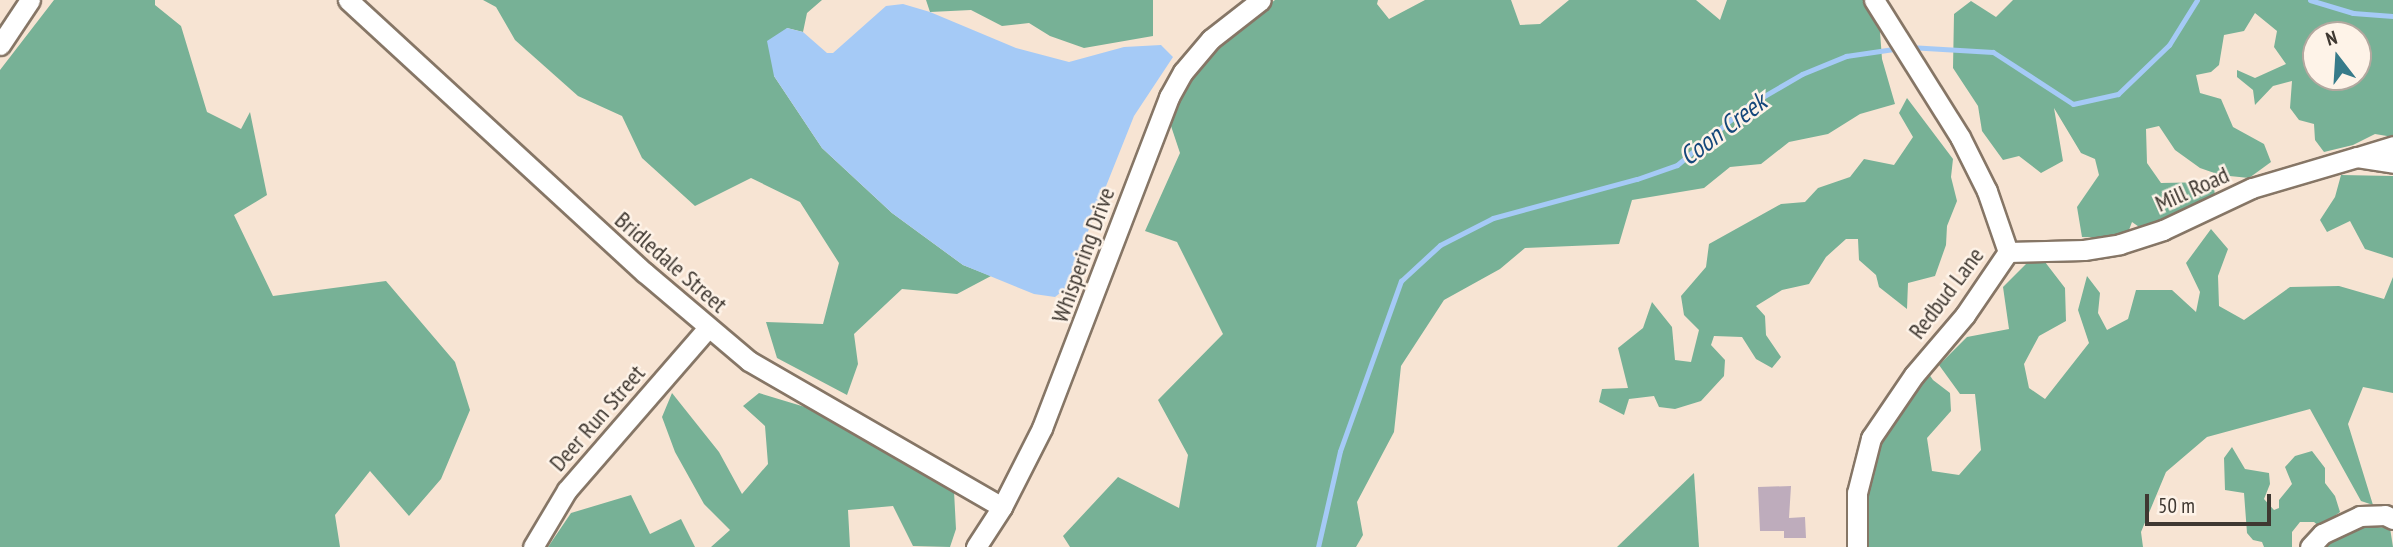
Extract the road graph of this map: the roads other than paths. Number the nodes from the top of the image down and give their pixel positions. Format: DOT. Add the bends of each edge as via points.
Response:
graph roads {
  1 [pos="30,0"];
  2 [pos="348,0"];
  3 [pos="1261,0"];
  4 [pos="1874,0"];
  5 [pos="0,46"];
  6 [pos="2393,146"];
  7 [pos="2357,157"];
  8 [pos="2393,163"];
  9 [pos="2008,252"];
  10 [pos="708,328"];
  11 [pos="1002,507"];
  12 [pos="2393,519"];
  13 [pos="533,547"];
  14 [pos="976,547"];
  15 [pos="1857,547"];
  16 [pos="2310,547"];
  1 -- 5 [label="street"];
  2 -- 10 [label="street, Bridledale Street"];
  3 -- 11 [label="street, Whispering Drive" via="1211,39 1169,97 1074,351 1032,452"];
  4 -- 9 [label="street, Redbud Lane" via="1978,172"];
  6 -- 7 [label="street"];
  7 -- 8 [label="street, Mill Road"];
  7 -- 9 [label="street, Mill Road" via="2252,188 2163,230 2120,244"];
  9 -- 15 [label="street, Redbud Lane" via="1871,438 1857,493"];
  10 -- 11 [label="street, Bridledale Street" via="788,385"];
  10 -- 13 [label="street, Deer Run Street" via="567,490"];
  11 -- 14 [label="street, Whispering Drive"];
  12 -- 16 [label="street" via="2360,516 2322,534"];
}
